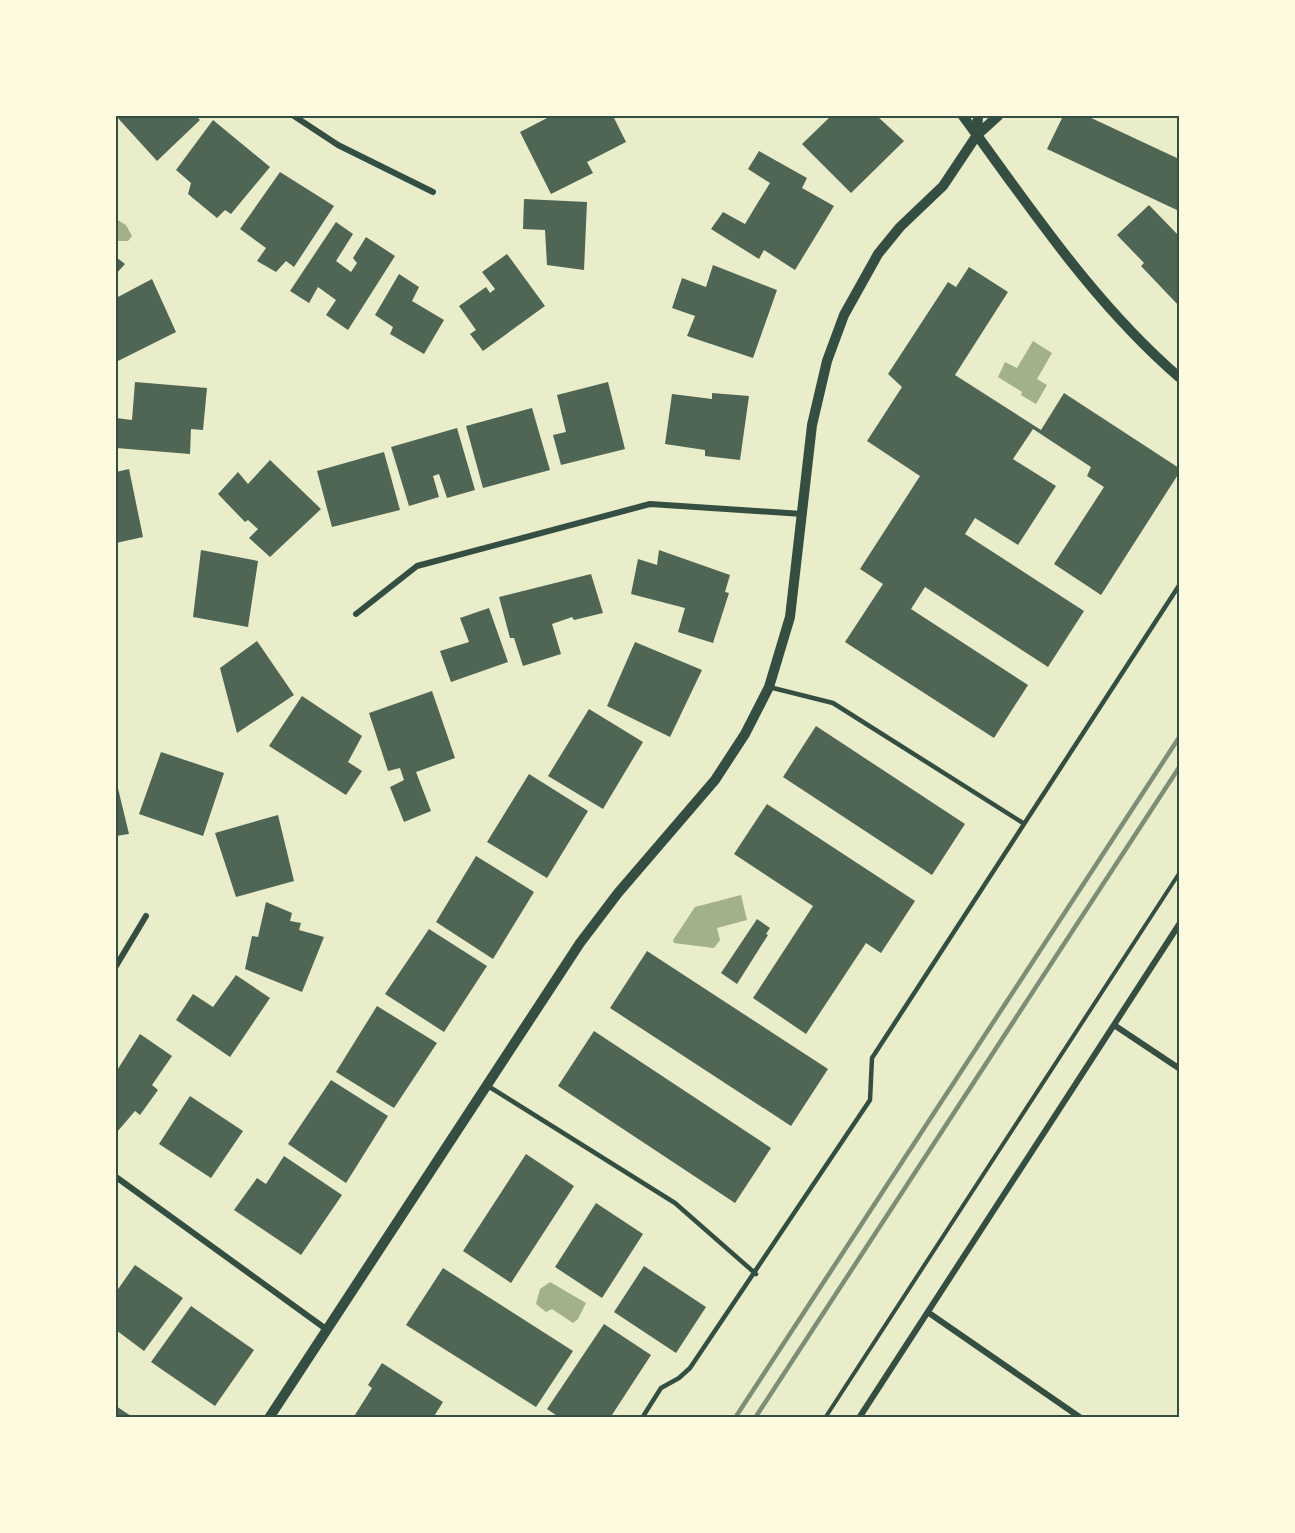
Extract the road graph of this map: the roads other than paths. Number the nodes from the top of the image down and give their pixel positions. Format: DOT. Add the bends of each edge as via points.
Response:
graph roads {
  1 [pos="294,116"];
  2 [pos="963,116"];
  3 [pos="978,116"];
  4 [pos="998,116"];
  5 [pos="977,135"];
  6 [pos="433,192"];
  7 [pos="1179,378"];
  8 [pos="803,514"];
  9 [pos="1179,584"];
  10 [pos="356,614"];
  11 [pos="769,687"];
  12 [pos="1023,823"];
  13 [pos="146,916"];
  14 [pos="1179,923"];
  15 [pos="116,966"];
  16 [pos="1114,1025"];
  17 [pos="1179,1069"];
  18 [pos="488,1086"];
  19 [pos="116,1177"];
  20 [pos="756,1274"];
  21 [pos="929,1313"];
  22 [pos="326,1329"];
  23 [pos="269,1418"];
  24 [pos="642,1418"];
  25 [pos="859,1418"];
  26 [pos="1081,1418"];
  1 -- 6 [label="street" via="338,145"];
  2 -- 5 [label="street"];
  3 -- 5 [label="street"];
  4 -- 5 [label="street"];
  5 -- 7 [label="street" via="1097,296"];
  5 -- 8 [label="street" via="943,186 878,254 844,315 827,361 812,425"];
  8 -- 10 [label="street" via="650,504 417,566"];
  8 -- 11 [label="street" via="790,616"];
  9 -- 12 [label="lane"];
  11 -- 12 [label="lane" via="833,703"];
  11 -- 18 [label="street" via="715,780 580,943"];
  12 -- 20 [label="lane" via="872,1058 870,1100"];
  13 -- 15 [label="street"];
  14 -- 16 [label="street"];
  16 -- 17 [label="street"];
  16 -- 21 [label="street"];
  18 -- 20 [label="lane" via="675,1203"];
  18 -- 22 [label="street"];
  19 -- 22 [label="street"];
  20 -- 24 [label="lane" via="690,1368 661,1388"];
  21 -- 25 [label="street"];
  21 -- 26 [label="street"];
  22 -- 23 [label="street"];
}
